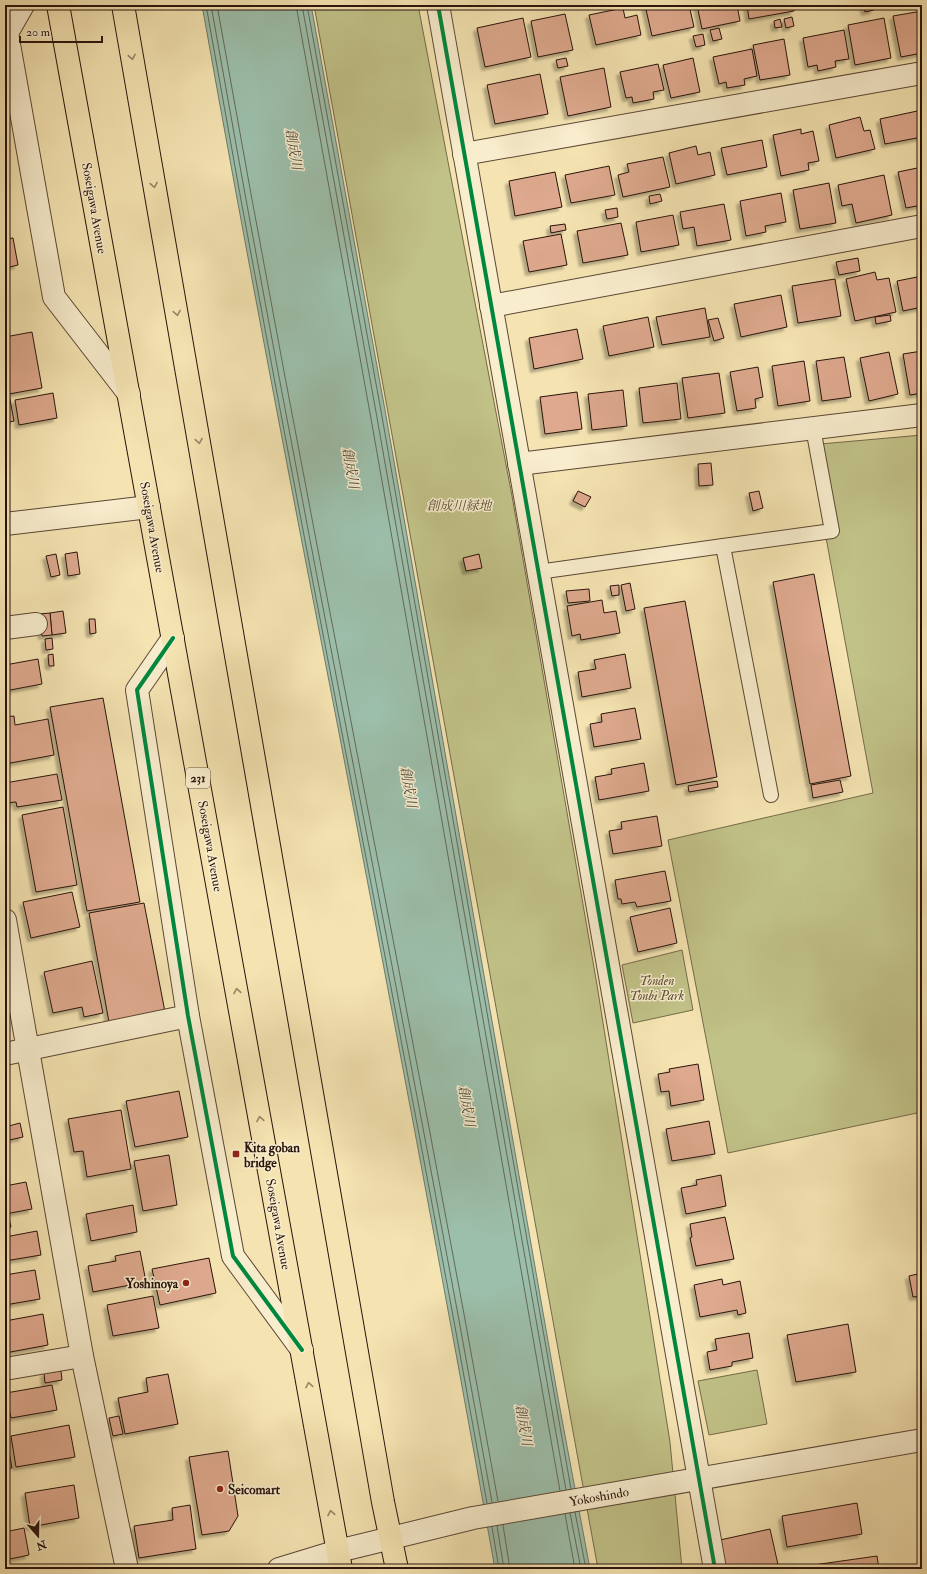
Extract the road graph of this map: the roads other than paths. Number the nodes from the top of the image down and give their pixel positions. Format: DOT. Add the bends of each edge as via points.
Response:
graph roads {
  1 [pos="23,5"];
  2 [pos="58,5"];
  3 [pos="123,5"];
  4 [pos="438,5"];
  5 [pos="922,73"];
  6 [pos="464,154"];
  7 [pos="922,226"];
  8 [pos="491,306"];
  9 [pos="129,394"];
  10 [pos="922,415"];
  11 [pos="813,428"];
  12 [pos="519,464"];
  13 [pos="149,506"];
  14 [pos="5,524"];
  15 [pos="724,546"];
  16 [pos="538,572"];
  17 [pos="36,624"];
  18 [pos="5,628"];
  19 [pos="173,638"];
  20 [pos="771,795"];
  21 [pos="5,920"];
  22 [pos="188,1016"];
  23 [pos="28,1050"];
  24 [pos="5,1054"];
  25 [pos="302,1350"];
  26 [pos="82,1356"];
  27 [pos="5,1369"];
  28 [pos="922,1440"];
  29 [pos="698,1478"];
  30 [pos="391,1539"];
  31 [pos="340,1560"];
  32 [pos="127,1569"];
  33 [pos="280,1569"];
  34 [pos="396,1569"];
  35 [pos="715,1569"];
  1 -- 9 [label="street" via="7,33 54,297"];
  2 -- 9 [label="highway, Soseigawa Avenue / 231"];
  3 -- 30 [label="highway, one-way"];
  4 -- 6 [label="street"];
  5 -- 6 [label="street"];
  6 -- 8 [label="street"];
  7 -- 8 [label="street"];
  8 -- 12 [label="street"];
  9 -- 13 [label="highway, Soseigawa Avenue / 231"];
  10 -- 11 [label="street"];
  11 -- 12 [label="street"];
  11 -- 15 [label="lane" via="832,531"];
  12 -- 16 [label="street"];
  13 -- 14 [label="street"];
  13 -- 19 [label="highway, Soseigawa Avenue / 231"];
  15 -- 16 [label="lane"];
  15 -- 20 [label="lane"];
  16 -- 29 [label="street"];
  17 -- 18 [label="street"];
  19 -- 22 [label="street" via="137,690"];
  25 -- 19 [label="highway, Soseigawa Avenue / 231, one-way"];
  21 -- 23 [label="street"];
  22 -- 23 [label="street"];
  22 -- 25 [label="street" via="233,1256"];
  23 -- 24 [label="street"];
  23 -- 26 [label="street"];
  31 -- 25 [label="highway, Soseigawa Avenue / 231, one-way"];
  26 -- 27 [label="street"];
  26 -- 32 [label="street"];
  28 -- 29 [label="street, Yokoshindo"];
  29 -- 30 [label="street, Yokoshindo" via="473,1518"];
  29 -- 35 [label="street"];
  30 -- 31 [label="street, Yokoshindo"];
  30 -- 34 [label="highway"];
  31 -- 33 [label="street, Yokoshindo"];
}
